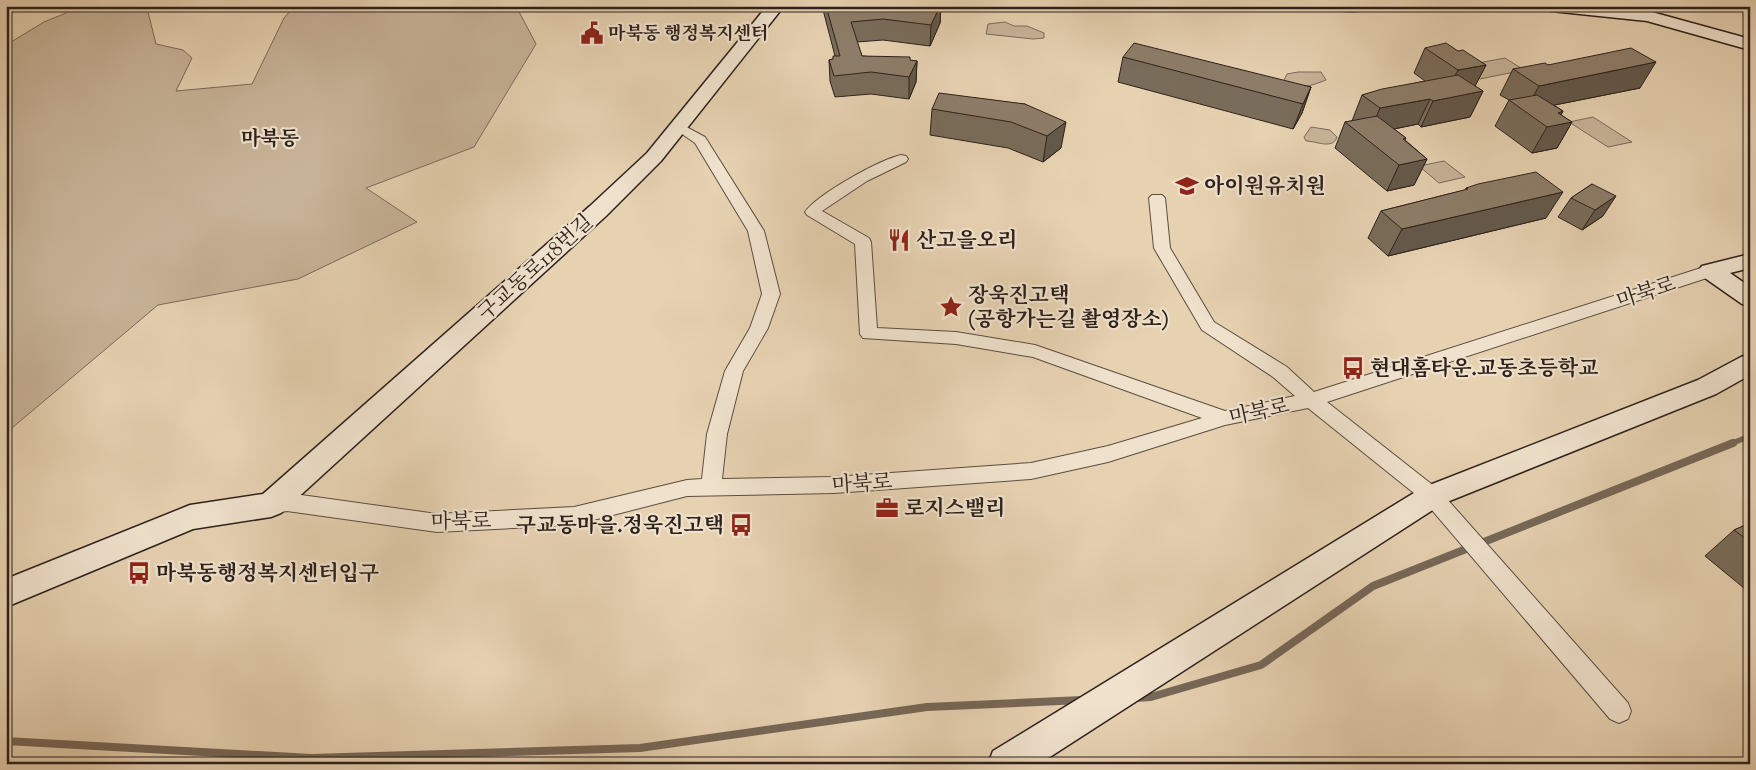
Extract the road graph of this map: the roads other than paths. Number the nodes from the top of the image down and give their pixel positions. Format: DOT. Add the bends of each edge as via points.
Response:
graph roads {
  1 [pos="15,6"];
  2 [pos="776,6"];
  3 [pos="1343,6"];
  4 [pos="1362,6"];
  5 [pos="1551,6"];
  6 [pos="6,12"];
  7 [pos="1750,45"];
  8 [pos="679,127"];
  9 [pos="901,159"];
  10 [pos="1157,198"];
  11 [pos="1750,261"];
  12 [pos="1710,271"];
  13 [pos="1750,298"];
  14 [pos="1750,364"];
  15 [pos="1312,400"];
  16 [pos="1225,418"];
  17 [pos="711,487"];
  18 [pos="1432,496"];
  19 [pos="271,505"];
  20 [pos="6,594"];
  21 [pos="1619,711"];
  22 [pos="1006,764"];
  1 -- 6 [label="street"];
  2 -- 8 [label="street, 구교동로118번길"];
  3 -- 4 [label="street"];
  5 -- 7 [label="street" via="1648,16"];
  8 -- 17 [label="street" via="700,140 756,231 771,294 759,328 734,371 717,434"];
  8 -- 19 [label="street, 구교동로118번길" via="654,157 598,211"];
  9 -- 16 [label="street" via="862,178 813,212 863,242 869,334 956,338 1035,351"];
  10 -- 15 [label="street" via="1162,248 1208,326 1280,372"];
  11 -- 12 [label="street"];
  12 -- 13 [label="street"];
  12 -- 15 [label="street, 마북로"];
  14 -- 18 [label="street" via="1707,387"];
  15 -- 16 [label="street, 마북로"];
  15 -- 18 [label="street"];
  16 -- 17 [label="street, 마북로" via="1108,454 1030,471 834,485"];
  17 -- 19 [label="street, 마북로" via="687,488 574,516 437,523 287,502"];
  18 -- 21 [label="street"];
  18 -- 22 [label="street"];
  19 -- 20 [label="street, 마북로" via="190,517"];
}
